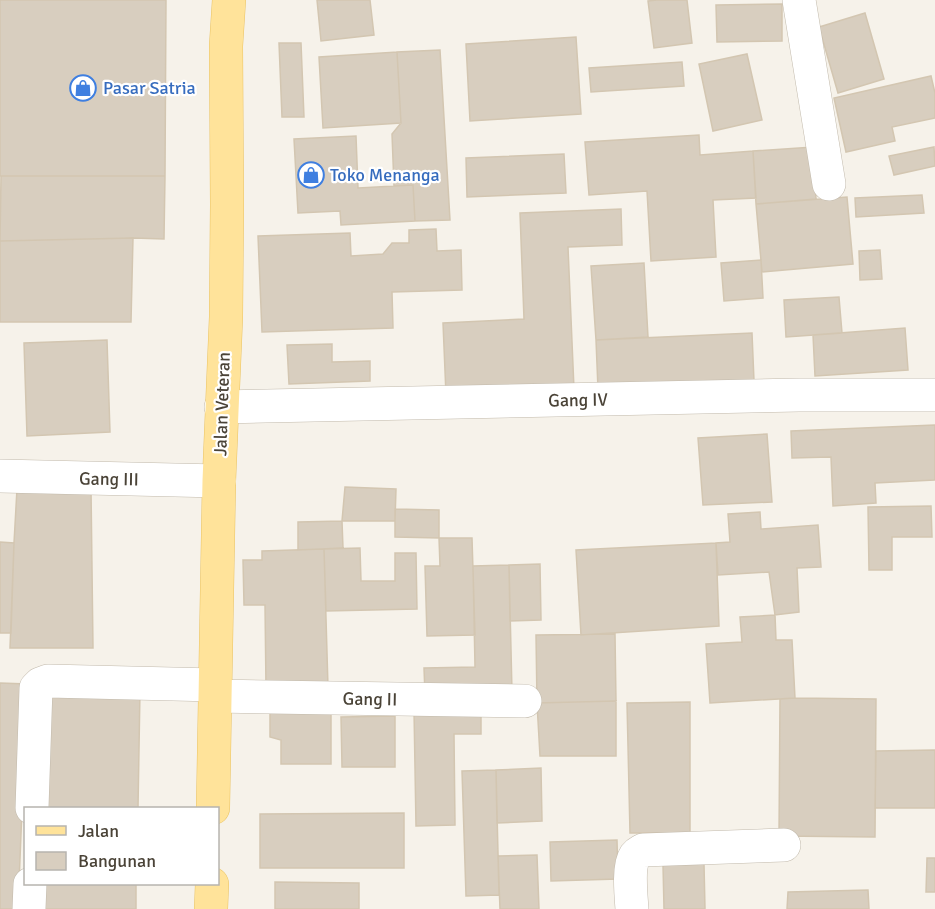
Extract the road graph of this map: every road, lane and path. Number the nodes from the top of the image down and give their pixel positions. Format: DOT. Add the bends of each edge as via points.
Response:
graph roads {
  1 [pos="229,0"];
  2 [pos="800,0"];
  3 [pos="829,184"];
  4 [pos="935,395"];
  5 [pos="221,407"];
  6 [pos="0,476"];
  7 [pos="219,481"];
  8 [pos="215,691"];
  9 [pos="525,701"];
  10 [pos="32,807"];
  11 [pos="213,807"];
  12 [pos="784,844"];
  13 [pos="30,885"];
  14 [pos="212,885"];
  15 [pos="29,909"];
  16 [pos="211,909"];
  17 [pos="632,909"];
  1 -- 5 [label="main road, Jalan Veteran" via="226,317"];
  2 -- 3 [label="street"];
  4 -- 5 [label="street, Gang IV"];
  5 -- 7 [label="main road, Jalan Veteran"];
  6 -- 7 [label="street, Gang III"];
  7 -- 8 [label="main road, Jalan Veteran"];
  8 -- 9 [label="street, Gang II"];
  8 -- 10 [label="street, Gang II" via="48,681 40,684 36,688"];
  8 -- 11 [label="main road, Jalan Veteran"];
  12 -- 17 [label="street" via="643,850 633,859"];
  13 -- 15 [label="street"];
  14 -- 16 [label="main road"];
}
